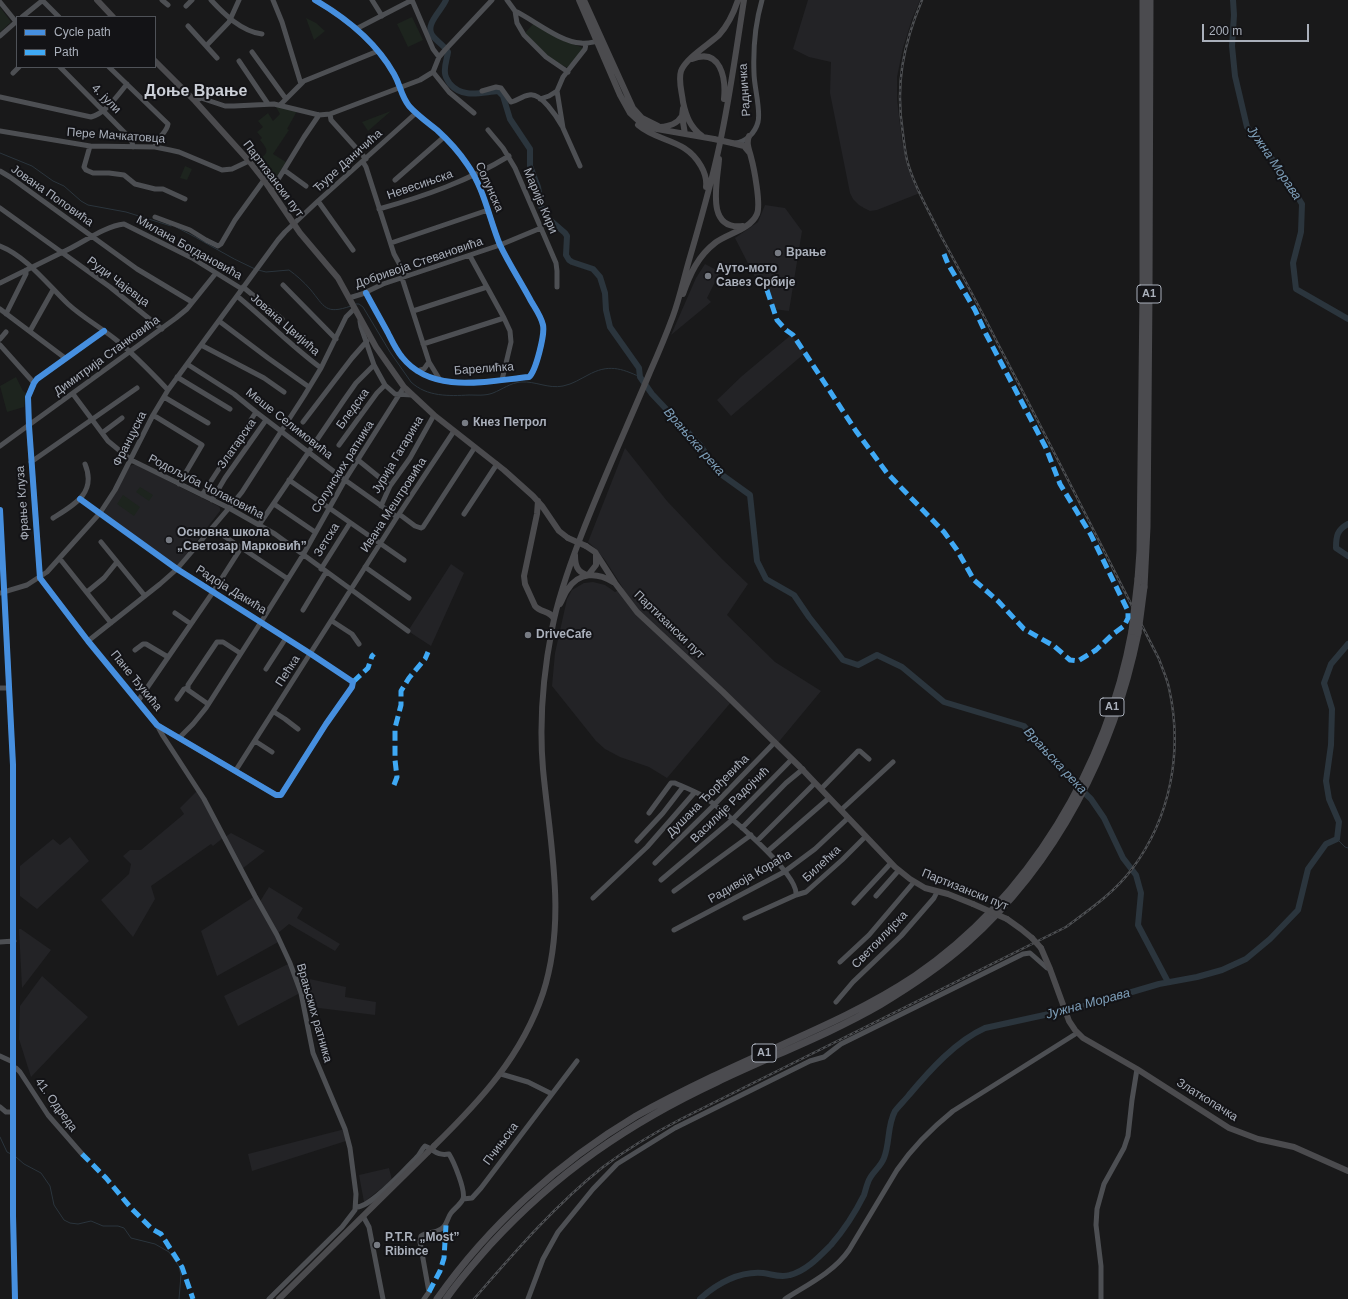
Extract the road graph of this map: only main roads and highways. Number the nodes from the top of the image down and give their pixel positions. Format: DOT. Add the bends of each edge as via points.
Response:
graph roads {
  1 [pos="97,0"];
  2 [pos="579,0"];
  3 [pos="584,0"];
  4 [pos="738,0"];
  5 [pos="744,0"];
  6 [pos="1143,0"];
  7 [pos="1150,0"];
  8 [pos="112,16"];
  9 [pos="600,40"];
  10 [pos="688,61"];
  11 [pos="156,62"];
  12 [pos="684,104"];
  13 [pos="627,108"];
  14 [pos="726,112"];
  15 [pos="682,116"];
  16 [pos="662,128"];
  17 [pos="685,134"];
  18 [pos="749,136"];
  19 [pos="702,137"];
  20 [pos="718,152"];
  21 [pos="750,153"];
  22 [pos="702,220"];
  23 [pos="750,223"];
  24 [pos="673,315"];
  25 [pos="538,500"];
  26 [pos="547,514"];
  27 [pos="535,524"];
  28 [pos="575,551"];
  29 [pos="596,554"];
  30 [pos="588,574"];
  31 [pos="615,583"];
  32 [pos="559,598"];
  33 [pos="557,608"];
  34 [pos="543,611"];
  35 [pos="554,619"];
  36 [pos="1135,632"];
  37 [pos="1078,795"];
  38 [pos="1057,987"];
  39 [pos="1348,1171"];
  40 [pos="279,1299"];
  41 [pos="437,1299"];
  42 [pos="446,1299"];
  1 -- 8 [label="main road"];
  2 -- 9 [label="main road"];
  3 -- 9 [label="main road"];
  4 -- 10 [label="main road" via="721,32"];
  5 -- 14 [label="main road"];
  6 -- 36 [label="highway, A1, bridge" via="1140,545"];
  7 -- 36 [label="highway, A1, bridge" via="1147,527 1144,587"];
  9 -- 13 [label="main road"];
  9 -- 16 [label="main road" via="636,112 648,122"];
  10 -- 12 [label="main road" via="682,68 680,77"];
  10 -- 14 [label="main road" via="704,57 712,59 719,66 725,81"];
  11 -- 25 [label="main road, Партизански пут" via="264,180 294,224 333,272 381,355 404,387 434,416 497,464"];
  12 -- 15 [label="main road"];
  12 -- 19 [label="main road" via="691,125"];
  13 -- 16 [label="main road" via="641,124 651,128"];
  13 -- 22 [label="main road" via="643,129 681,146 700,163 707,182 701,212"];
  14 -- 20 [label="main road"];
  15 -- 16 [label="main road" via="671,126"];
  15 -- 17 [label="main road"];
  16 -- 17 [label="main road"];
  17 -- 19 [label="main road"];
  18 -- 21 [label="main road" via="747,144"];
  19 -- 21 [label="main road, bridge" via="744,146"];
  20 -- 22 [label="main road"];
  20 -- 23 [label="main road" via="715,199 717,211 729,225"];
  21 -- 23 [label="main road" via="758,207"];
  22 -- 24 [label="main road"];
  23 -- 24 [label="main road" via="713,244 700,257"];
  24 -- 28 [label="main road"];
  25 -- 26 [label="main road, Партизански пут"];
  25 -- 27 [label="main road"];
  26 -- 27 [label="main road" via="539,518"];
  26 -- 29 [label="main road, Партизански пут, bridge" via="568,538"];
  27 -- 34 [label="main road" via="524,578 535,606"];
  28 -- 30 [label="main road" via="576,566 580,572"];
  28 -- 32 [label="main road"];
  29 -- 30 [label="main road" via="596,565"];
  29 -- 31 [label="main road, Партизански пут"];
  30 -- 31 [label="main road"];
  30 -- 33 [label="main road" via="570,587"];
  31 -- 38 [label="main road, Партизански пут, bridge" via="643,618 803,769 891,863 925,888 993,912 1021,929 1041,948"];
  32 -- 33 [label="main road"];
  32 -- 34 [label="main road"];
  33 -- 35 [label="main road"];
  34 -- 35 [label="main road" via="550,613"];
  35 -- 40 [label="main road" via="544,675 542,716 543,766 555,885 555,935 547,976 535,1013 518,1048 479,1100"];
  36 -- 37 [label="highway, A1" via="1111,710"];
  37 -- 41 [label="highway, A1" via="1044,845 1007,892 950,949 914,976 859,1009 710,1078 634,1118 594,1144 542,1184 506,1218 472,1254"];
  37 -- 42 [label="highway, A1" via="1057,837 1028,877 980,931 946,960 879,1006 715,1083 643,1120 594,1151 543,1191 504,1230"];
  38 -- 39 [label="main road, Златкопачка" via="1069,1021 1077,1033 1093,1044 1222,1124 1245,1135 1303,1151"];
}
